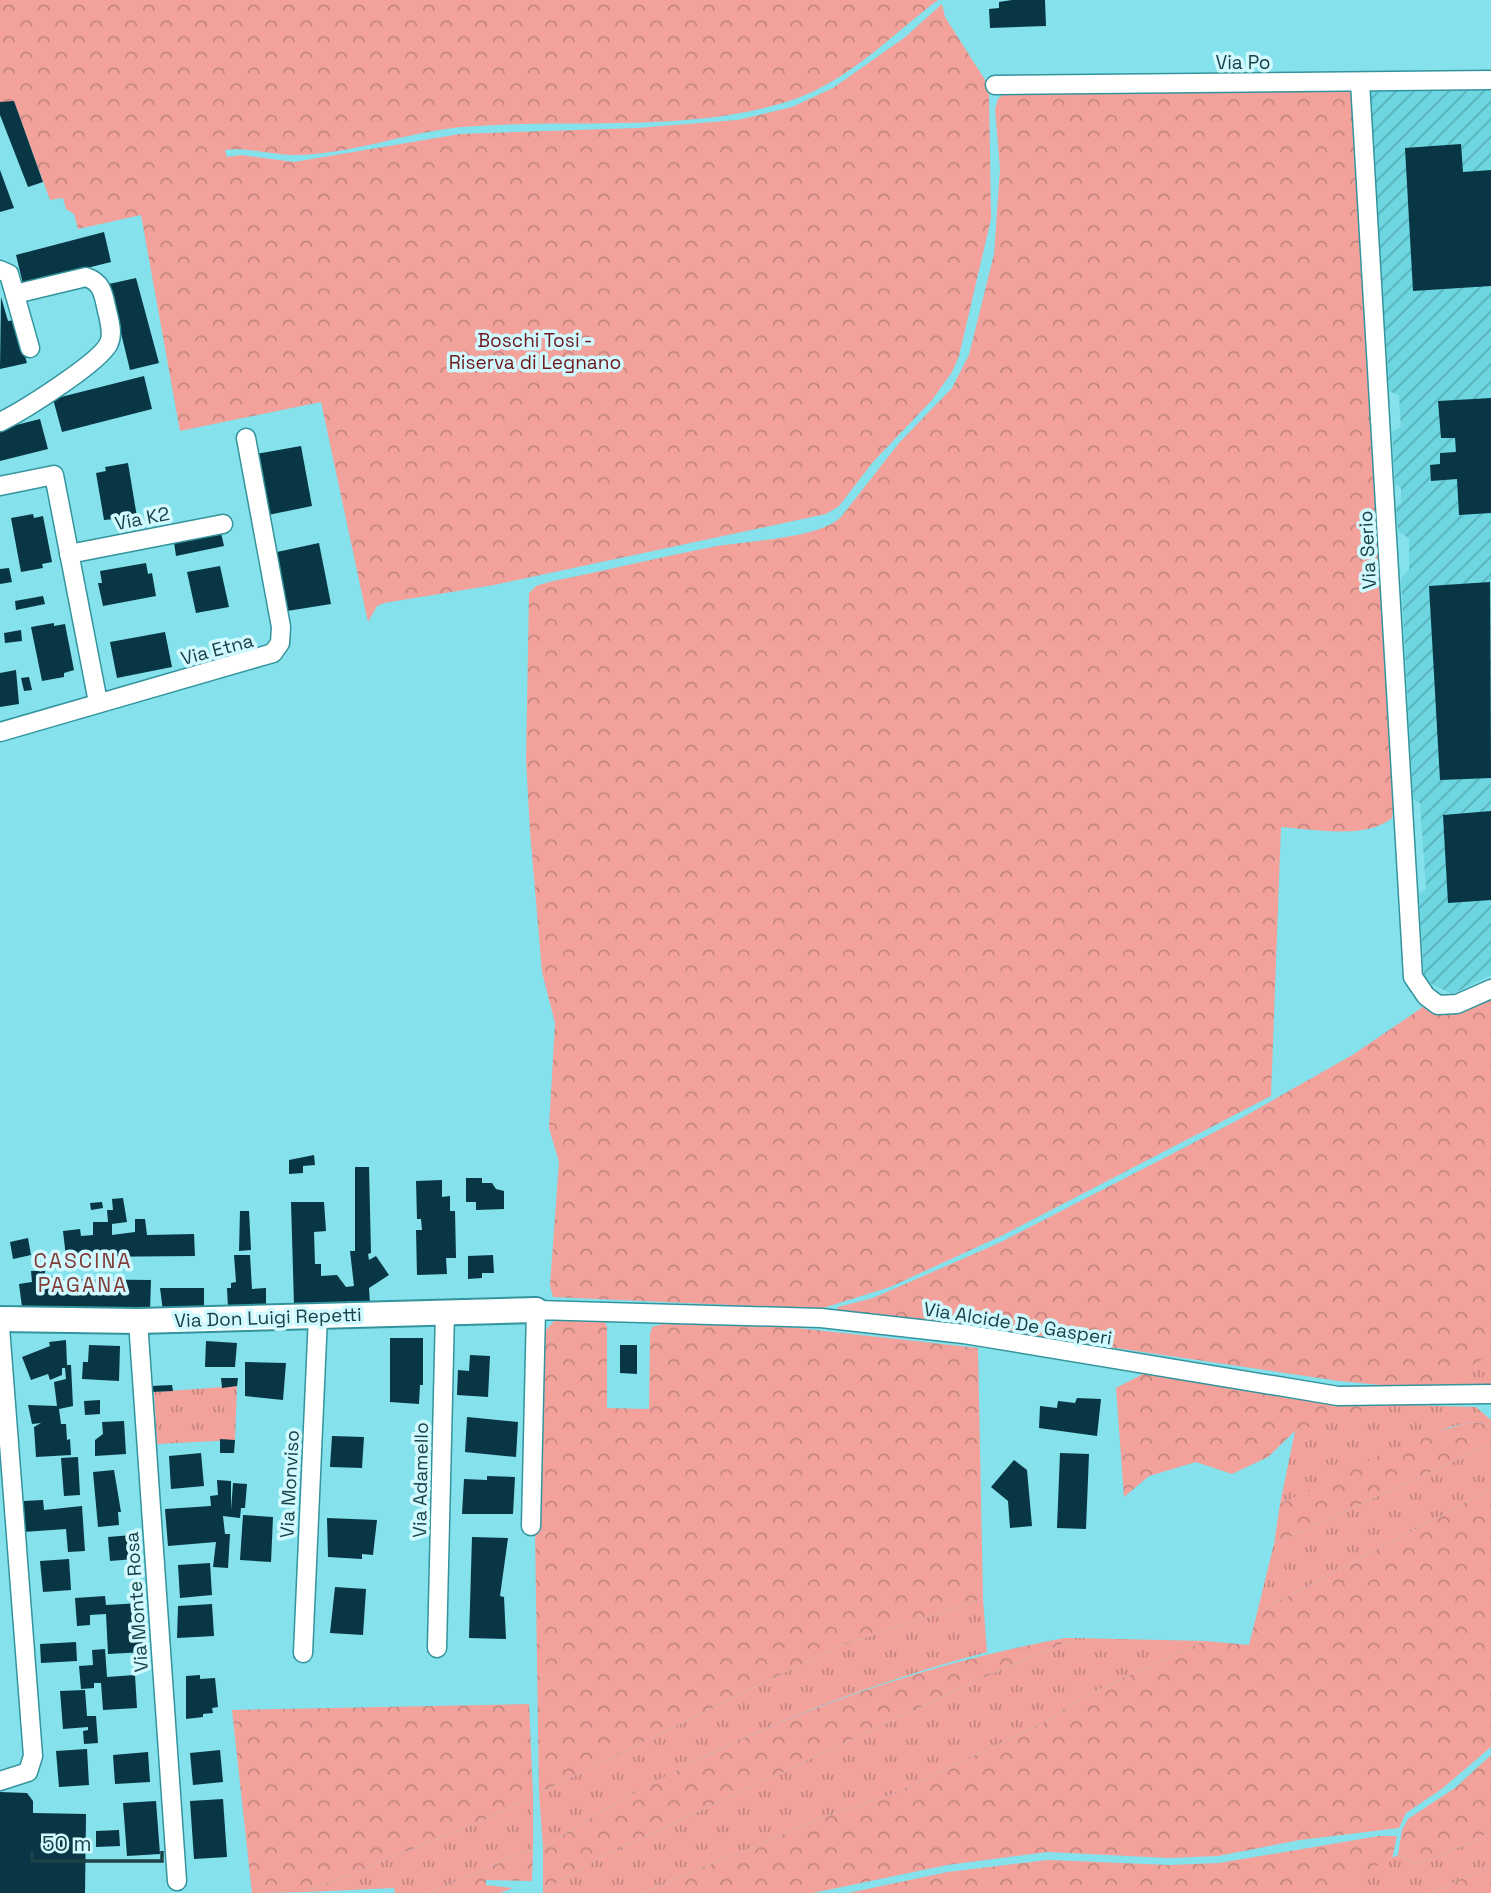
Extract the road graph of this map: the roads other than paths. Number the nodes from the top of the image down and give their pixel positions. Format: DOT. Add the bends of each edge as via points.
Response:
graph roads {
  1 [pos="1491,80"];
  2 [pos="1360,82"];
  3 [pos="995,85"];
  4 [pos="0,270"];
  5 [pos="15,294"];
  6 [pos="30,348"];
  7 [pos="0,422"];
  8 [pos="246,438"];
  9 [pos="0,486"];
  10 [pos="223,524"];
  11 [pos="69,554"];
  12 [pos="98,702"];
  13 [pos="0,732"];
  14 [pos="1491,989"];
  15 [pos="537,1310"];
  16 [pos="445,1312"];
  17 [pos="318,1316"];
  18 [pos="0,1319"];
  19 [pos="138,1321"];
  20 [pos="0,1327"];
  21 [pos="1491,1394"];
  22 [pos="531,1526"];
  23 [pos="437,1648"];
  24 [pos="303,1653"];
  25 [pos="0,1782"];
  26 [pos="177,1881"];
  1 -- 2 [label="street, Via Po"];
  2 -- 3 [label="street, Via Po"];
  2 -- 14 [label="street, Via Serio" via="1413,977 1438,1005 1457,1004"];
  4 -- 5 [label="street" via="9,274"];
  5 -- 6 [label="street"];
  5 -- 7 [label="street" via="86,277 94,280 102,290 111,334 106,350 24,410"];
  8 -- 12 [label="street, Via Etna" via="281,627 280,643 265,658"];
  9 -- 11 [label="street" via="54,475"];
  10 -- 11 [label="street, Via K2"];
  11 -- 12 [label="street"];
  12 -- 13 [label="street, Via Etna"];
  15 -- 16 [label="street, Via Don Luigi Repetti"];
  15 -- 21 [label="street, Via Alcide De Gasperi" via="821,1318 964,1334 1338,1396"];
  15 -- 22 [label="street"];
  16 -- 17 [label="street, Via Don Luigi Repetti"];
  16 -- 23 [label="street, Via Adamello"];
  17 -- 19 [label="street, Via Don Luigi Repetti"];
  17 -- 24 [label="street, Via Monviso"];
  18 -- 19 [label="street, Via Don Luigi Repetti"];
  19 -- 26 [label="street, Via Monte Rosa"];
  20 -- 25 [label="street" via="32,1768"];
}
